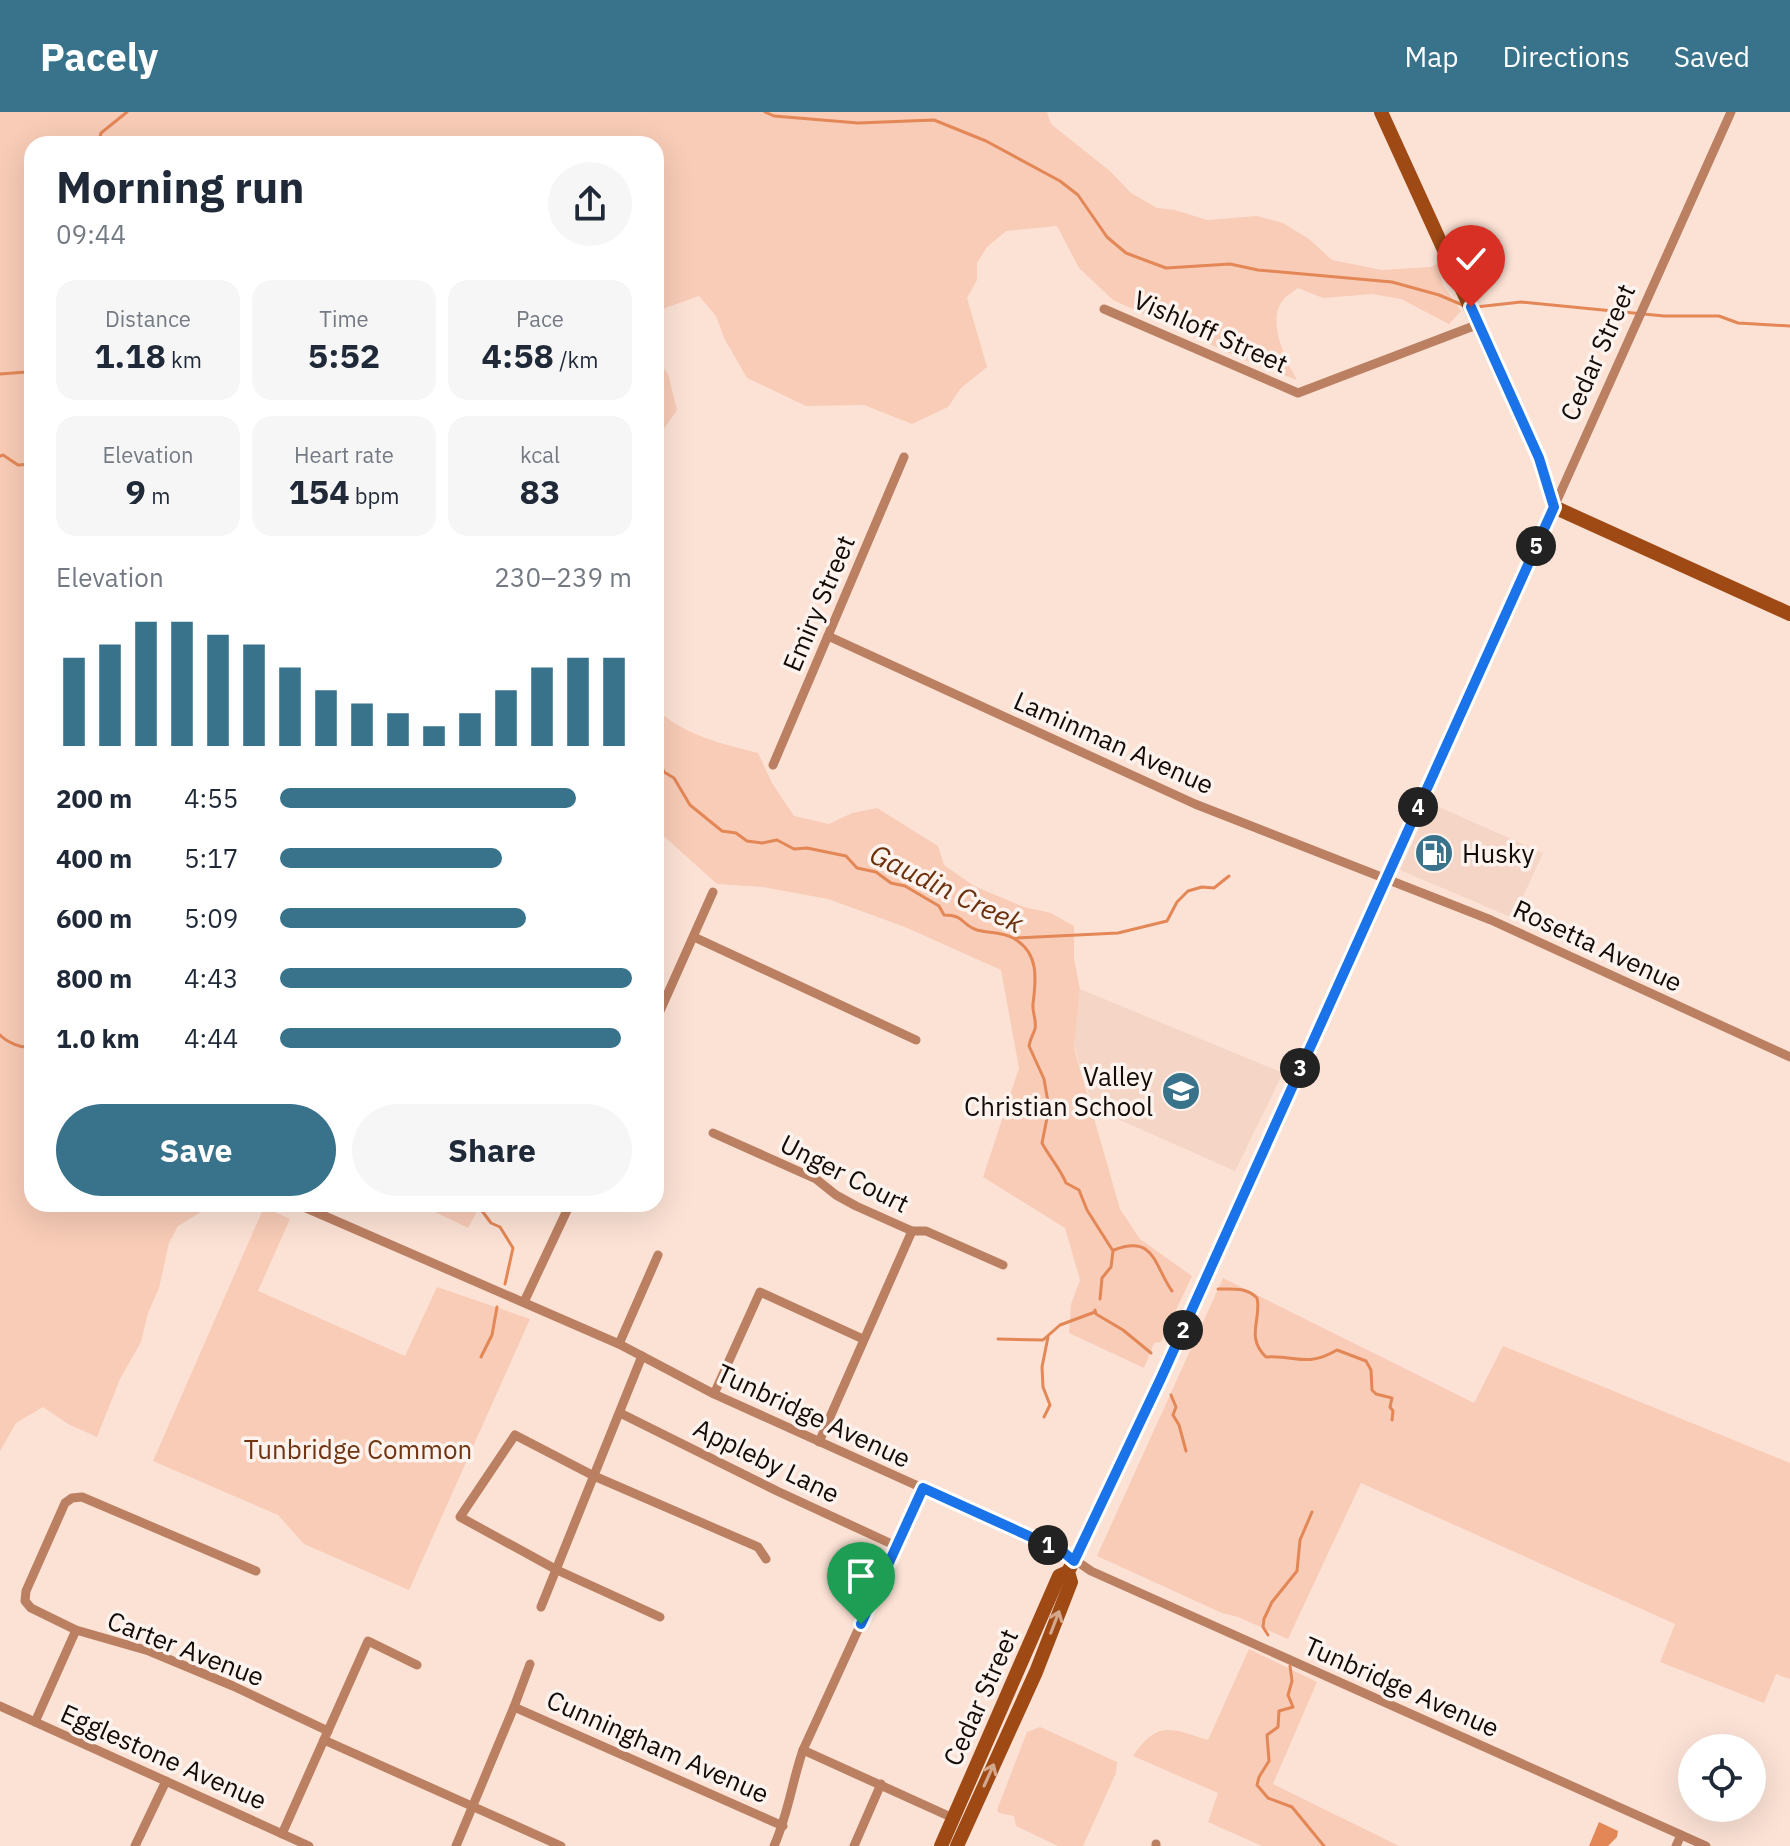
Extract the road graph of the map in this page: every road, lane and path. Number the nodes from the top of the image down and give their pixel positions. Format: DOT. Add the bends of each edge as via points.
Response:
graph roads {
  1 [pos="1381,112"];
  2 [pos="1731,112"];
  3 [pos="1104,309"];
  4 [pos="1479,324"];
  5 [pos="904,457"];
  6 [pos="1554,507"];
  7 [pos="1790,614"];
  8 [pos="828,636"];
  9 [pos="773,765"];
  10 [pos="1386,879"];
  11 [pos="713,892"];
  12 [pos="694,937"];
  13 [pos="664,1003"];
  14 [pos="916,1040"];
  15 [pos="1790,1057"];
  16 [pos="713,1133"];
  17 [pos="315,1212"];
  18 [pos="566,1212"];
  19 [pos="912,1231"];
  20 [pos="658,1255"];
  21 [pos="1003,1265"];
  22 [pos="524,1302"];
  23 [pos="863,1339"];
  24 [pos="619,1344"];
  25 [pos="642,1356"];
  26 [pos="714,1394"];
  27 [pos="620,1413"];
  28 [pos="819,1442"];
  29 [pos="594,1476"];
  30 [pos="923,1488"];
  31 [pos="896,1546"];
  32 [pos="766,1559"];
  33 [pos="1071,1566"];
  34 [pos="557,1570"];
  35 [pos="256,1571"];
  36 [pos="541,1607"];
  37 [pos="660,1617"];
  38 [pos="76,1630"];
  39 [pos="530,1664"];
  40 [pos="417,1665"];
  41 [pos="0,1706"];
  42 [pos="514,1707"];
  43 [pos="35,1722"];
  44 [pos="326,1736"];
  45 [pos="803,1750"];
  46 [pos="166,1781"];
  47 [pos="881,1784"];
  48 [pos="471,1806"];
  49 [pos="953,1818"];
  50 [pos="783,1826"];
  51 [pos="282,1834"];
  52 [pos="1681,1835"];
  53 [pos="135,1846"];
  54 [pos="309,1846"];
  55 [pos="456,1846"];
  56 [pos="561,1846"];
  57 [pos="774,1846"];
  58 [pos="854,1846"];
  59 [pos="941,1846"];
  60 [pos="957,1846"];
  61 [pos="1676,1846"];
  62 [pos="1706,1846"];
  1 -- 4 [label="main road"];
  2 -- 6 [label="street, Cedar Street"];
  3 -- 4 [label="street, Vishloff Street" via="1298,393"];
  4 -- 6 [label="main road" via="1539,458"];
  5 -- 8 [label="street, Emiry Street"];
  6 -- 7 [label="main road"];
  6 -- 10 [label="main road, Cedar Street"];
  8 -- 9 [label="street, Emiry Street"];
  8 -- 10 [label="street, Laminman Avenue" via="1195,804"];
  10 -- 15 [label="street, Rosetta Avenue" via="1491,920"];
  10 -- 33 [label="main road, Cedar Street"];
  11 -- 12 [label="street"];
  12 -- 13 [label="street"];
  12 -- 14 [label="street"];
  16 -- 19 [label="street, Unger Court" via="816,1179 856,1206"];
  17 -- 22 [label="street, Tunbridge Avenue"];
  18 -- 22 [label="street"];
  19 -- 21 [label="street, Unger Court" via="926,1231"];
  19 -- 23 [label="street"];
  20 -- 24 [label="street"];
  22 -- 24 [label="street, Tunbridge Avenue"];
  23 -- 26 [label="street" via="760,1292"];
  23 -- 28 [label="street"];
  24 -- 25 [label="street, Tunbridge Avenue"];
  25 -- 26 [label="street, Tunbridge Avenue"];
  25 -- 27 [label="street"];
  26 -- 28 [label="street, Tunbridge Avenue"];
  27 -- 29 [label="street"];
  27 -- 31 [label="street, Appleby Lane"];
  28 -- 30 [label="street, Tunbridge Avenue"];
  29 -- 32 [label="street" via="758,1547"];
  29 -- 34 [label="street"];
  29 -- 34 [label="street" via="515,1435 460,1517"];
  30 -- 31 [label="street"];
  30 -- 33 [label="street, Tunbridge Avenue" via="1062,1551"];
  31 -- 45 [label="street"];
  33 -- 49 [label="main road, Cedar Street" via="1059,1576"];
  33 -- 52 [label="street, Tunbridge Avenue"];
  60 -- 33 [label="main road, Cedar Street, one-way" via="1036,1672 1071,1582"];
  34 -- 36 [label="street"];
  34 -- 37 [label="street"];
  35 -- 38 [label="street" via="82,1497 72,1498 65,1503 25,1601"];
  38 -- 43 [label="street, Carter Avenue"];
  38 -- 44 [label="street, Carter Avenue" via="149,1651 233,1686"];
  39 -- 42 [label="street"];
  40 -- 44 [label="street" via="368,1641"];
  41 -- 43 [label="street, Egglestone Avenue"];
  42 -- 48 [label="street"];
  42 -- 50 [label="street, Cunningham Avenue"];
  43 -- 46 [label="street, Egglestone Avenue"];
  44 -- 48 [label="street, Carter Avenue"];
  44 -- 51 [label="street"];
  45 -- 47 [label="street"];
  45 -- 50 [label="street"];
  46 -- 51 [label="street, Egglestone Avenue"];
  46 -- 53 [label="street"];
  47 -- 49 [label="street"];
  47 -- 58 [label="street"];
  48 -- 55 [label="street"];
  48 -- 56 [label="street, Carter Avenue"];
  49 -- 59 [label="main road, Cedar Street"];
  50 -- 57 [label="street"];
  51 -- 54 [label="street, Egglestone Avenue"];
  52 -- 61 [label="street"];
  52 -- 62 [label="street, Tunbridge Avenue"];
}
